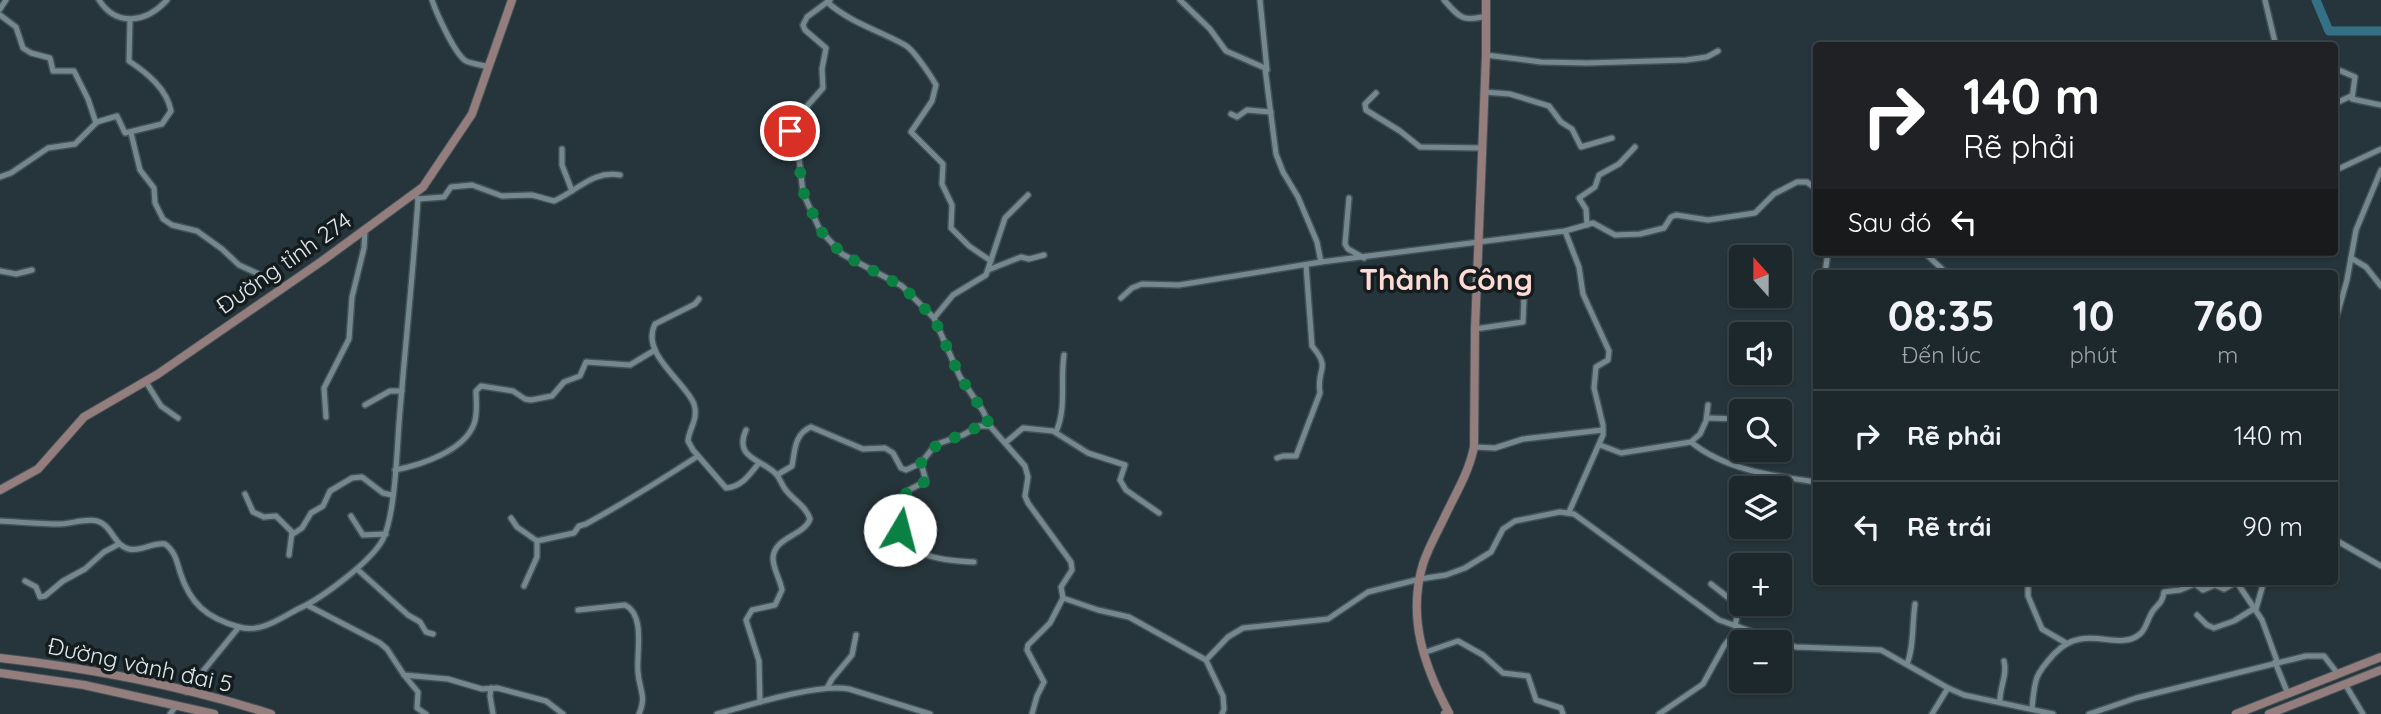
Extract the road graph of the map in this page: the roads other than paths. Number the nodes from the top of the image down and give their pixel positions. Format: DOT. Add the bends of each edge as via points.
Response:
graph roads {
  1 [pos="6,0"];
  2 [pos="99,0"];
  3 [pos="167,0"];
  4 [pos="432,0"];
  5 [pos="512,0"];
  6 [pos="1180,0"];
  7 [pos="1260,0"];
  8 [pos="1444,0"];
  9 [pos="1486,0"];
  10 [pos="2265,0"];
  11 [pos="828,1"];
  12 [pos="0,9"];
  13 [pos="0,15"];
  14 [pos="1487,16"];
  15 [pos="130,19"];
  16 [pos="2275,42"];
  17 [pos="1718,51"];
  18 [pos="1486,55"];
  19 [pos="489,66"];
  20 [pos="1267,70"];
  21 [pos="2338,70"];
  22 [pos="1484,92"];
  23 [pos="1376,93"];
  24 [pos="2351,96"];
  25 [pos="2338,102"];
  26 [pos="2381,105"];
  27 [pos="1271,112"];
  28 [pos="1231,114"];
  29 [pos="96,124"];
  30 [pos="131,133"];
  31 [pos="1612,138"];
  32 [pos="1635,147"];
  33 [pos="1481,148"];
  34 [pos="562,149"];
  35 [pos="2381,149"];
  36 [pos="2338,169"];
  37 [pos="2381,170"];
  38 [pos="620,175"];
  39 [pos="0,177"];
  40 [pos="1813,187"];
  41 [pos="572,191"];
  42 [pos="1028,195"];
  43 [pos="416,197"];
  44 [pos="1349,198"];
  45 [pos="1587,225"];
  46 [pos="365,231"];
  47 [pos="1565,231"];
  48 [pos="1478,243"];
  49 [pos="1044,255"];
  50 [pos="1928,256"];
  51 [pos="1364,258"];
  52 [pos="2351,258"];
  53 [pos="991,261"];
  54 [pos="1321,262"];
  55 [pos="1306,265"];
  56 [pos="32,270"];
  57 [pos="1943,270"];
  58 [pos="0,271"];
  59 [pos="988,271"];
  60 [pos="285,286"];
  61 [pos="2381,286"];
  62 [pos="1121,298"];
  63 [pos="1524,298"];
  64 [pos="699,299"];
  65 [pos="2338,310"];
  66 [pos="934,318"];
  67 [pos="1475,329"];
  68 [pos="655,349"];
  69 [pos="1064,355"];
  70 [pos="146,382"];
  71 [pos="402,391"];
  72 [pos="365,405"];
  73 [pos="1708,405"];
  74 [pos="326,417"];
  75 [pos="177,418"];
  76 [pos="1707,418"];
  77 [pos="1729,419"];
  78 [pos="990,426"];
  79 [pos="746,430"];
  80 [pos="1603,430"];
  81 [pos="1056,432"];
  82 [pos="1691,442"];
  83 [pos="1005,443"];
  84 [pos="1600,445"];
  85 [pos="1474,447"];
  86 [pos="698,456"];
  87 [pos="1277,458"];
  88 [pos="759,463"];
  89 [pos="921,463"];
  90 [pos="395,470"];
  91 [pos="777,475"];
  92 [pos="1813,482"];
  93 [pos="0,490"];
  94 [pos="245,494"];
  95 [pos="392,495"];
  96 [pos="1569,512"];
  97 [pos="1159,513"];
  98 [pos="351,516"];
  99 [pos="511,518"];
  100 [pos="0,521"];
  101 [pos="293,534"];
  102 [pos="386,534"];
  103 [pos="537,541"];
  104 [pos="2338,541"];
  105 [pos="119,544"];
  106 [pos="289,555"];
  107 [pos="974,562"];
  108 [pos="2381,566"];
  109 [pos="357,569"];
  110 [pos="1420,579"];
  111 [pos="26,581"];
  112 [pos="1711,584"];
  113 [pos="2028,585"];
  114 [pos="2192,585"];
  115 [pos="2196,585"];
  116 [pos="2215,585"];
  117 [pos="2215,585"];
  118 [pos="2231,585"];
  119 [pos="2239,585"];
  120 [pos="2263,585"];
  121 [pos="524,586"];
  122 [pos="1063,598"];
  123 [pos="1914,604"];
  124 [pos="307,605"];
  125 [pos="2255,608"];
  126 [pos="578,610"];
  127 [pos="2197,615"];
  128 [pos="1737,626"];
  129 [pos="239,627"];
  130 [pos="433,634"];
  131 [pos="856,635"];
  132 [pos="2066,643"];
  133 [pos="1423,653"];
  134 [pos="2381,657"];
  135 [pos="0,658"];
  136 [pos="1206,660"];
  137 [pos="2004,661"];
  138 [pos="2276,662"];
  139 [pos="1907,664"];
  140 [pos="2381,670"];
  141 [pos="0,673"];
  142 [pos="2338,674"];
  143 [pos="404,675"];
  144 [pos="2345,684"];
  145 [pos="491,688"];
  146 [pos="828,688"];
  147 [pos="1948,688"];
  148 [pos="186,692"];
  149 [pos="2288,694"];
  150 [pos="760,702"];
  151 [pos="2000,702"];
  152 [pos="177,705"];
  153 [pos="2032,708"];
  154 [pos="2294,709"];
  155 [pos="170,714"];
  156 [pos="214,714"];
  157 [pos="271,714"];
  158 [pos="426,714"];
  159 [pos="493,714"];
  160 [pos="563,714"];
  161 [pos="639,714"];
  162 [pos="717,714"];
  163 [pos="930,714"];
  164 [pos="1032,714"];
  165 [pos="1222,714"];
  166 [pos="1448,714"];
  167 [pos="1563,714"];
  168 [pos="1659,714"];
  169 [pos="1932,714"];
  170 [pos="2053,714"];
  171 [pos="2089,714"];
  172 [pos="2236,714"];
  173 [pos="2269,714"];
  174 [pos="2363,714"];
  1 -- 12 [label="street"];
  2 -- 15 [label="street" via="108,11"];
  3 -- 15 [label="street" via="154,13"];
  4 -- 19 [label="street" via="461,57"];
  5 -- 19 [label="main road, Đường tỉnh 274"];
  6 -- 20 [label="street" via="1226,51"];
  7 -- 20 [label="street"];
  8 -- 14 [label="street" via="1466,19"];
  9 -- 14 [label="main road"];
  10 -- 16 [label="street"];
  11 -- 53 [label="street" via="846,18 908,46 931,76 936,85 932,101 911,132 943,164 942,180 952,205 951,228"];
  11 -- 66 [label="street" via="803,25 826,48 823,89 790,131 798,149 803,193 833,246 902,286"];
  13 -- 29 [label="street" via="16,27 23,48 50,58 53,71 74,71"];
  14 -- 18 [label="main road"];
  15 -- 30 [label="street" via="129,61 160,87 171,111 159,126"];
  17 -- 18 [label="street" via="1686,60 1587,63"];
  18 -- 22 [label="main road"];
  19 -- 43 [label="main road, Đường tỉnh 274" via="469,119"];
  20 -- 27 [label="street"];
  21 -- 24 [label="street" via="2355,78"];
  22 -- 31 [label="street" via="1510,94 1549,106 1560,122 1572,128 1581,147"];
  22 -- 33 [label="main road"];
  23 -- 33 [label="street" via="1365,104 1366,110 1420,148"];
  24 -- 25 [label="street"];
  24 -- 26 [label="street"];
  27 -- 28 [label="street"];
  27 -- 54 [label="street" via="1277,160 1298,197"];
  29 -- 30 [label="street" via="117,116 123,131"];
  29 -- 39 [label="street" via="75,144 48,148"];
  30 -- 60 [label="street" via="140,170 154,188 163,219 197,231 239,265"];
  32 -- 45 [label="street" via="1619,164 1599,175 1595,187 1579,198 1586,209"];
  33 -- 48 [label="main road"];
  34 -- 41 [label="street" via="562,165"];
  35 -- 36 [label="street"];
  37 -- 52 [label="street" via="2356,230"];
  38 -- 41 [label="street" via="595,176"];
  40 -- 45 [label="street" via="1797,182 1772,195 1752,214 1708,220 1673,215 1664,228 1640,234 1612,235 1596,224"];
  41 -- 43 [label="street" via="550,201 532,195 502,196 472,185 454,186 444,197"];
  42 -- 53 [label="street" via="1005,218"];
  43 -- 46 [label="main road, Đường tỉnh 274"];
  43 -- 71 [label="street"];
  44 -- 51 [label="street" via="1345,244"];
  45 -- 47 [label="street"];
  46 -- 60 [label="main road, Đường tỉnh 274"];
  46 -- 74 [label="street" via="349,339 324,388"];
  47 -- 48 [label="street"];
  47 -- 80 [label="street" via="1579,267 1583,294 1609,351 1608,360 1597,367 1594,382"];
  48 -- 51 [label="street"];
  48 -- 67 [label="main road"];
  49 -- 59 [label="street" via="1021,257"];
  50 -- 57 [label="street"];
  51 -- 54 [label="street"];
  52 -- 61 [label="street" via="2366,267"];
  52 -- 65 [label="street"];
  53 -- 59 [label="street"];
  54 -- 55 [label="street"];
  55 -- 62 [label="street" via="1180,285 1142,284"];
  55 -- 87 [label="street" via="1312,346 1323,363 1320,393 1296,456"];
  56 -- 58 [label="street"];
  59 -- 66 [label="street" via="953,295"];
  60 -- 70 [label="main road, Đường tỉnh 274"];
  63 -- 67 [label="street" via="1523,321"];
  64 -- 68 [label="street" via="655,324"];
  66 -- 78 [label="street" via="960,377"];
  67 -- 85 [label="main road"];
  68 -- 86 [label="street" via="694,404 696,414 688,441"];
  68 -- 90 [label="street" via="630,365 586,362 580,376 564,382 549,397 528,400 513,391 481,386 476,391 474,426 454,447"];
  69 -- 81 [label="street" via="1063,406"];
  70 -- 75 [label="street"];
  70 -- 93 [label="main road, Đường tỉnh 274" via="84,417 38,469"];
  71 -- 72 [label="street" via="390,391"];
  71 -- 90 [label="street"];
  73 -- 76 [label="street"];
  76 -- 77 [label="street"];
  76 -- 82 [label="street"];
  78 -- 83 [label="street"];
  78 -- 89 [label="street" via="979,426 940,443"];
  79 -- 88 [label="street" via="744,448"];
  80 -- 84 [label="street"];
  80 -- 85 [label="street" via="1523,439 1495,448"];
  81 -- 83 [label="street" via="1023,428"];
  81 -- 97 [label="street" via="1088,453 1125,465 1120,480 1124,488"];
  82 -- 84 [label="street" via="1621,453"];
  82 -- 92 [label="street" via="1734,465"];
  83 -- 122 [label="street" via="1025,466 1027,503 1071,562 1072,570 1060,591"];
  84 -- 96 [label="street"];
  85 -- 110 [label="main road"];
  86 -- 88 [label="street" via="726,488 743,482"];
  86 -- 103 [label="street" via="577,527 574,533"];
  88 -- 91 [label="street"];
  89 -- 91 [label="street" via="903,470 885,448 863,449 811,427 796,442 792,466"];
  89 -- 107 [label="street" via="926,481 907,491 898,516 900,530 921,554"];
  90 -- 95 [label="street"];
  91 -- 150 [label="street" via="810,519 773,554 782,590 775,605 752,610 746,620 759,661"];
  94 -- 101 [label="street" via="253,513 275,516"];
  95 -- 101 [label="street" via="362,477 352,478 330,491 323,506"];
  95 -- 102 [label="street"];
  96 -- 110 [label="street" via="1510,523 1487,555 1455,572"];
  96 -- 128 [label="street" via="1714,617"];
  98 -- 102 [label="street" via="363,535"];
  99 -- 103 [label="street"];
  100 -- 105 [label="street" via="97,521"];
  101 -- 106 [label="street"];
  102 -- 109 [label="street"];
  103 -- 121 [label="street" via="537,556"];
  104 -- 108 [label="street"];
  105 -- 111 [label="street" via="45,596 40,597 36,587"];
  105 -- 129 [label="street" via="132,550 166,544 195,604"];
  109 -- 124 [label="street"];
  109 -- 130 [label="street"];
  110 -- 133 [label="main road" via="1415,607"];
  110 -- 136 [label="street" via="1368,592 1328,619 1243,628"];
  112 -- 128 [label="street" via="1739,606"];
  113 -- 132 [label="street" via="2042,629"];
  114 -- 132 [label="street" via="2164,592 2142,632 2132,638 2081,638"];
  115 -- 116 [label="street" via="2203,590"];
  117 -- 118 [label="street" via="2224,589"];
  119 -- 125 [label="street"];
  120 -- 125 [label="street"];
  122 -- 136 [label="street" via="1129,617"];
  122 -- 164 [label="street" via="1049,623 1028,645 1044,682"];
  123 -- 139 [label="street" via="1913,650"];
  124 -- 129 [label="street" via="261,628"];
  124 -- 143 [label="street" via="380,643"];
  125 -- 127 [label="street" via="2214,628"];
  125 -- 138 [label="street"];
  126 -- 161 [label="street" via="629,607 639,637 637,669 644,698"];
  128 -- 139 [label="street" via="1796,647 1881,650"];
  128 -- 168 [label="street" via="1699,688"];
  129 -- 148 [label="street"];
  131 -- 146 [label="street" via="852,655"];
  132 -- 153 [label="street" via="2036,676"];
  133 -- 166 [label="main road"];
  133 -- 167 [label="street" via="1462,643 1503,673 1528,676 1536,700 1561,708"];
  134 -- 142 [label="main road"];
  135 -- 148 [label="main road, Đường vành đai 5"];
  136 -- 165 [label="street" via="1223,696"];
  137 -- 151 [label="street"];
  138 -- 142 [label="street" via="2319,654"];
  138 -- 149 [label="street"];
  138 -- 171 [label="street"];
  139 -- 147 [label="street"];
  140 -- 144 [label="main road"];
  141 -- 152 [label="main road, Đường vành đai 5"];
  142 -- 149 [label="main road"];
  143 -- 145 [label="street"];
  143 -- 158 [label="street" via="418,692 417,708"];
  144 -- 154 [label="main road"];
  144 -- 174 [label="street"];
  145 -- 159 [label="street"];
  145 -- 160 [label="street" via="546,701"];
  146 -- 150 [label="street"];
  146 -- 163 [label="street" via="849,689"];
  147 -- 151 [label="street"];
  147 -- 169 [label="street"];
  148 -- 157 [label="main road, Đường vành đai 5"];
  149 -- 172 [label="main road"];
  150 -- 162 [label="street"];
  151 -- 153 [label="street"];
  152 -- 155 [label="street"];
  152 -- 156 [label="main road, Đường vành đai 5"];
  153 -- 170 [label="street"];
  154 -- 173 [label="main road"];
}
